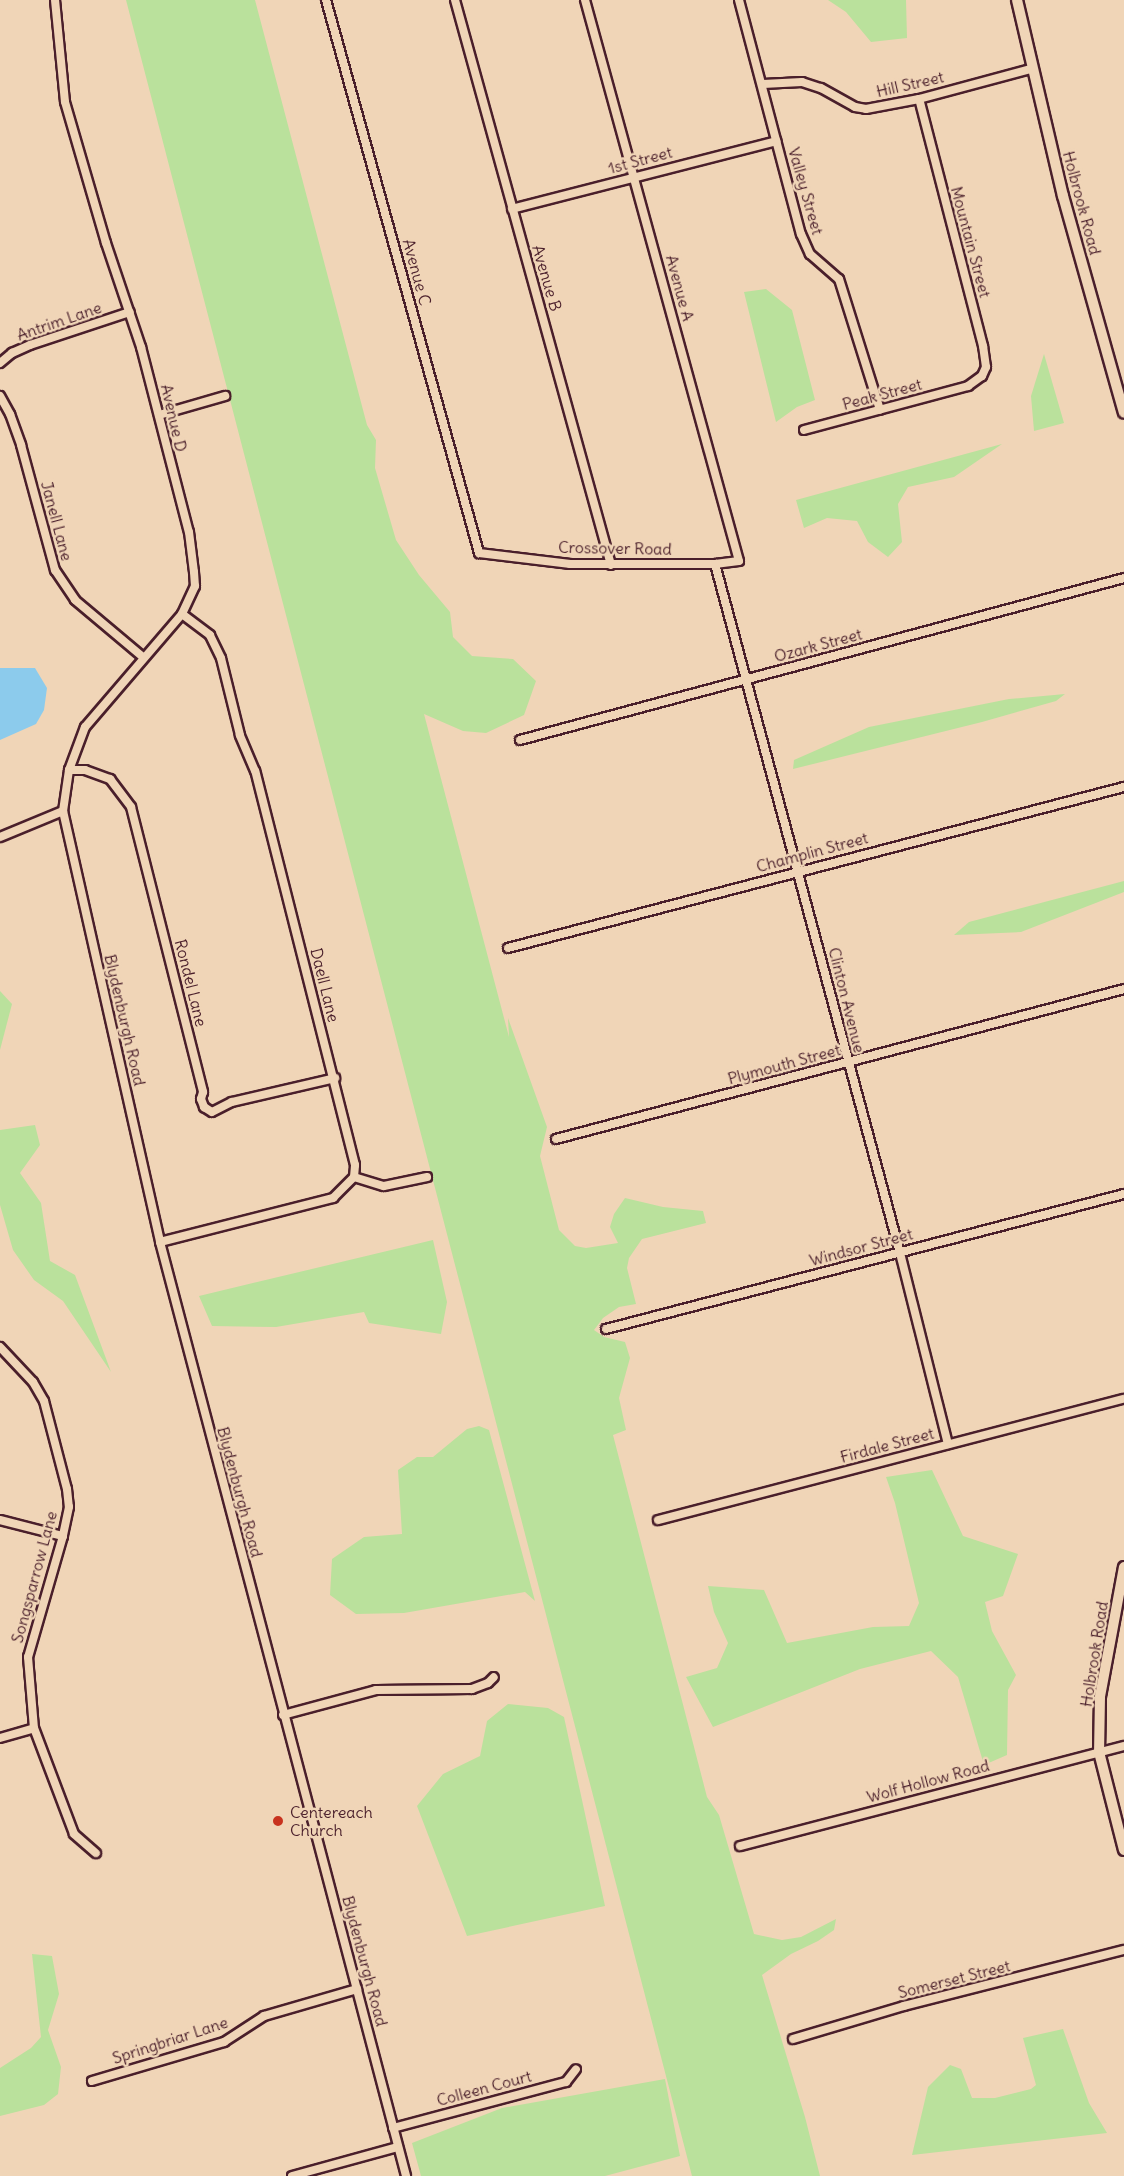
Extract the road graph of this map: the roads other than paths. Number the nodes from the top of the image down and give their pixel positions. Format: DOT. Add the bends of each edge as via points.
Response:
graph roads {
  1 [pos="54,0"];
  2 [pos="326,0"];
  3 [pos="455,0"];
  4 [pos="585,0"];
  5 [pos="739,0"];
  6 [pos="1017,0"];
  7 [pos="1031,69"];
  8 [pos="763,84"];
  9 [pos="919,99"];
  10 [pos="776,141"];
  11 [pos="634,177"];
  12 [pos="512,209"];
  13 [pos="130,312"];
  14 [pos="0,363"];
  15 [pos="968,386"];
  16 [pos="0,396"];
  17 [pos="225,396"];
  18 [pos="880,410"];
  19 [pos="1124,413"];
  20 [pos="159,415"];
  21 [pos="804,430"];
  22 [pos="478,553"];
  23 [pos="715,564"];
  24 [pos="611,565"];
  25 [pos="1124,578"];
  26 [pos="182,614"];
  27 [pos="143,657"];
  28 [pos="747,679"];
  29 [pos="520,740"];
  30 [pos="69,770"];
  31 [pos="1124,787"];
  32 [pos="63,811"];
  33 [pos="0,837"];
  34 [pos="799,871"];
  35 [pos="508,948"];
  36 [pos="1124,989"];
  37 [pos="848,1064"];
  38 [pos="335,1078"];
  39 [pos="556,1139"];
  40 [pos="354,1177"];
  41 [pos="427,1177"];
  42 [pos="1124,1194"];
  43 [pos="159,1242"];
  44 [pos="900,1253"];
  45 [pos="606,1329"];
  46 [pos="0,1347"];
  47 [pos="1124,1399"];
  48 [pos="948,1444"];
  49 [pos="0,1520"];
  50 [pos="658,1520"];
  51 [pos="63,1536"];
  52 [pos="1124,1567"];
  53 [pos="494,1677"];
  54 [pos="283,1715"];
  55 [pos="34,1728"];
  56 [pos="0,1738"];
  57 [pos="1124,1746"];
  58 [pos="1099,1752"];
  59 [pos="740,1846"];
  60 [pos="1124,1850"];
  61 [pos="96,1853"];
  62 [pos="1124,1950"];
  63 [pos="357,1989"];
  64 [pos="793,2039"];
  65 [pos="576,2069"];
  66 [pos="92,2081"];
  67 [pos="393,2128"];
  68 [pos="398,2147"];
  69 [pos="292,2176"];
  70 [pos="406,2176"];
  1 -- 13 [label="street, Avenue D" via="65,102"];
  2 -- 22 [label="street, Avenue C"];
  3 -- 12 [label="street, Avenue B"];
  4 -- 11 [label="street, Avenue A"];
  5 -- 8 [label="street, Valley Street"];
  6 -- 7 [label="street, Holbrook Road"];
  7 -- 9 [label="street, Hill Street"];
  7 -- 19 [label="street, Holbrook Road"];
  8 -- 9 [label="street, Hill Street" via="802,82 866,109"];
  8 -- 10 [label="street, Valley Street"];
  9 -- 15 [label="street, Mountain Street" via="985,356 982,376"];
  10 -- 11 [label="street, 1st Street"];
  10 -- 18 [label="street, Valley Street" via="801,234 810,254 838,279"];
  11 -- 12 [label="street, 1st Street"];
  11 -- 23 [label="street, Avenue A" via="739,561"];
  12 -- 24 [label="street, Avenue B"];
  13 -- 14 [label="street, Antrim Lane" via="30,345"];
  13 -- 20 [label="street, Avenue D"];
  15 -- 18 [label="street, Peak Street"];
  16 -- 27 [label="street, Janell Lane" via="21,445 55,570 75,600"];
  17 -- 20 [label="street"];
  18 -- 21 [label="street, Peak Street"];
  20 -- 26 [label="street, Avenue D" via="193,555 195,586"];
  22 -- 24 [label="street, Crossover Road"];
  23 -- 24 [label="street, Crossover Road"];
  23 -- 28 [label="street, Clinton Avenue"];
  25 -- 28 [label="street, Ozark Street"];
  26 -- 27 [label="street, Avenue D"];
  26 -- 38 [label="street, Daell Lane" via="210,635 220,658 240,735 255,771"];
  27 -- 30 [label="street, Avenue D" via="86,727"];
  28 -- 29 [label="street, Ozark Street"];
  28 -- 34 [label="street, Clinton Avenue"];
  30 -- 32 [label="street, Avenue D"];
  30 -- 38 [label="street, Rondel Lane" via="85,770 110,779 131,807 204,1107 212,1112 232,1102"];
  31 -- 34 [label="street, Champlin Street"];
  32 -- 33 [label="street"];
  32 -- 43 [label="street, Blydenburgh Road"];
  34 -- 35 [label="street, Champlin Street"];
  34 -- 37 [label="street, Clinton Avenue"];
  36 -- 37 [label="street, Plymouth Street"];
  37 -- 39 [label="street, Plymouth Street"];
  37 -- 44 [label="street, Clinton Avenue"];
  38 -- 40 [label="street, Daell Lane" via="355,1154"];
  40 -- 41 [label="street" via="384,1186"];
  40 -- 43 [label="street" via="340,1193 324,1201"];
  42 -- 44 [label="street, Windsor Street"];
  43 -- 54 [label="street, Blydenburgh Road"];
  44 -- 45 [label="street, Windsor Street"];
  44 -- 48 [label="street, Clinton Avenue"];
  46 -- 51 [label="street, Songsparrow Lane" via="33,1382 44,1401 67,1489 69,1507"];
  47 -- 48 [label="street, Firdale Street"];
  48 -- 50 [label="street, Firdale Street"];
  49 -- 51 [label="street"];
  51 -- 55 [label="street, Songsparrow Lane" via="28,1657"];
  52 -- 58 [label="street, Holbrook Road" via="1100,1697"];
  53 -- 54 [label="street" via="472,1689 375,1690"];
  54 -- 63 [label="street, Blydenburgh Road"];
  55 -- 56 [label="street"];
  55 -- 61 [label="street, Songsparrow Lane" via="74,1834"];
  57 -- 58 [label="street, Wolf Hollow Road"];
  58 -- 59 [label="street, Wolf Hollow Road"];
  58 -- 60 [label="street, Holbrook Road"];
  62 -- 64 [label="street, Somerset Street" via="904,2006"];
  63 -- 66 [label="street, Springbriar Lane" via="264,2016 224,2042"];
  63 -- 67 [label="street, Blydenburgh Road"];
  65 -- 67 [label="street, Colleen Court" via="566,2082"];
  67 -- 68 [label="street, Blydenburgh Road"];
  68 -- 69 [label="street"];
  68 -- 70 [label="street, Blydenburgh Road"];
}
